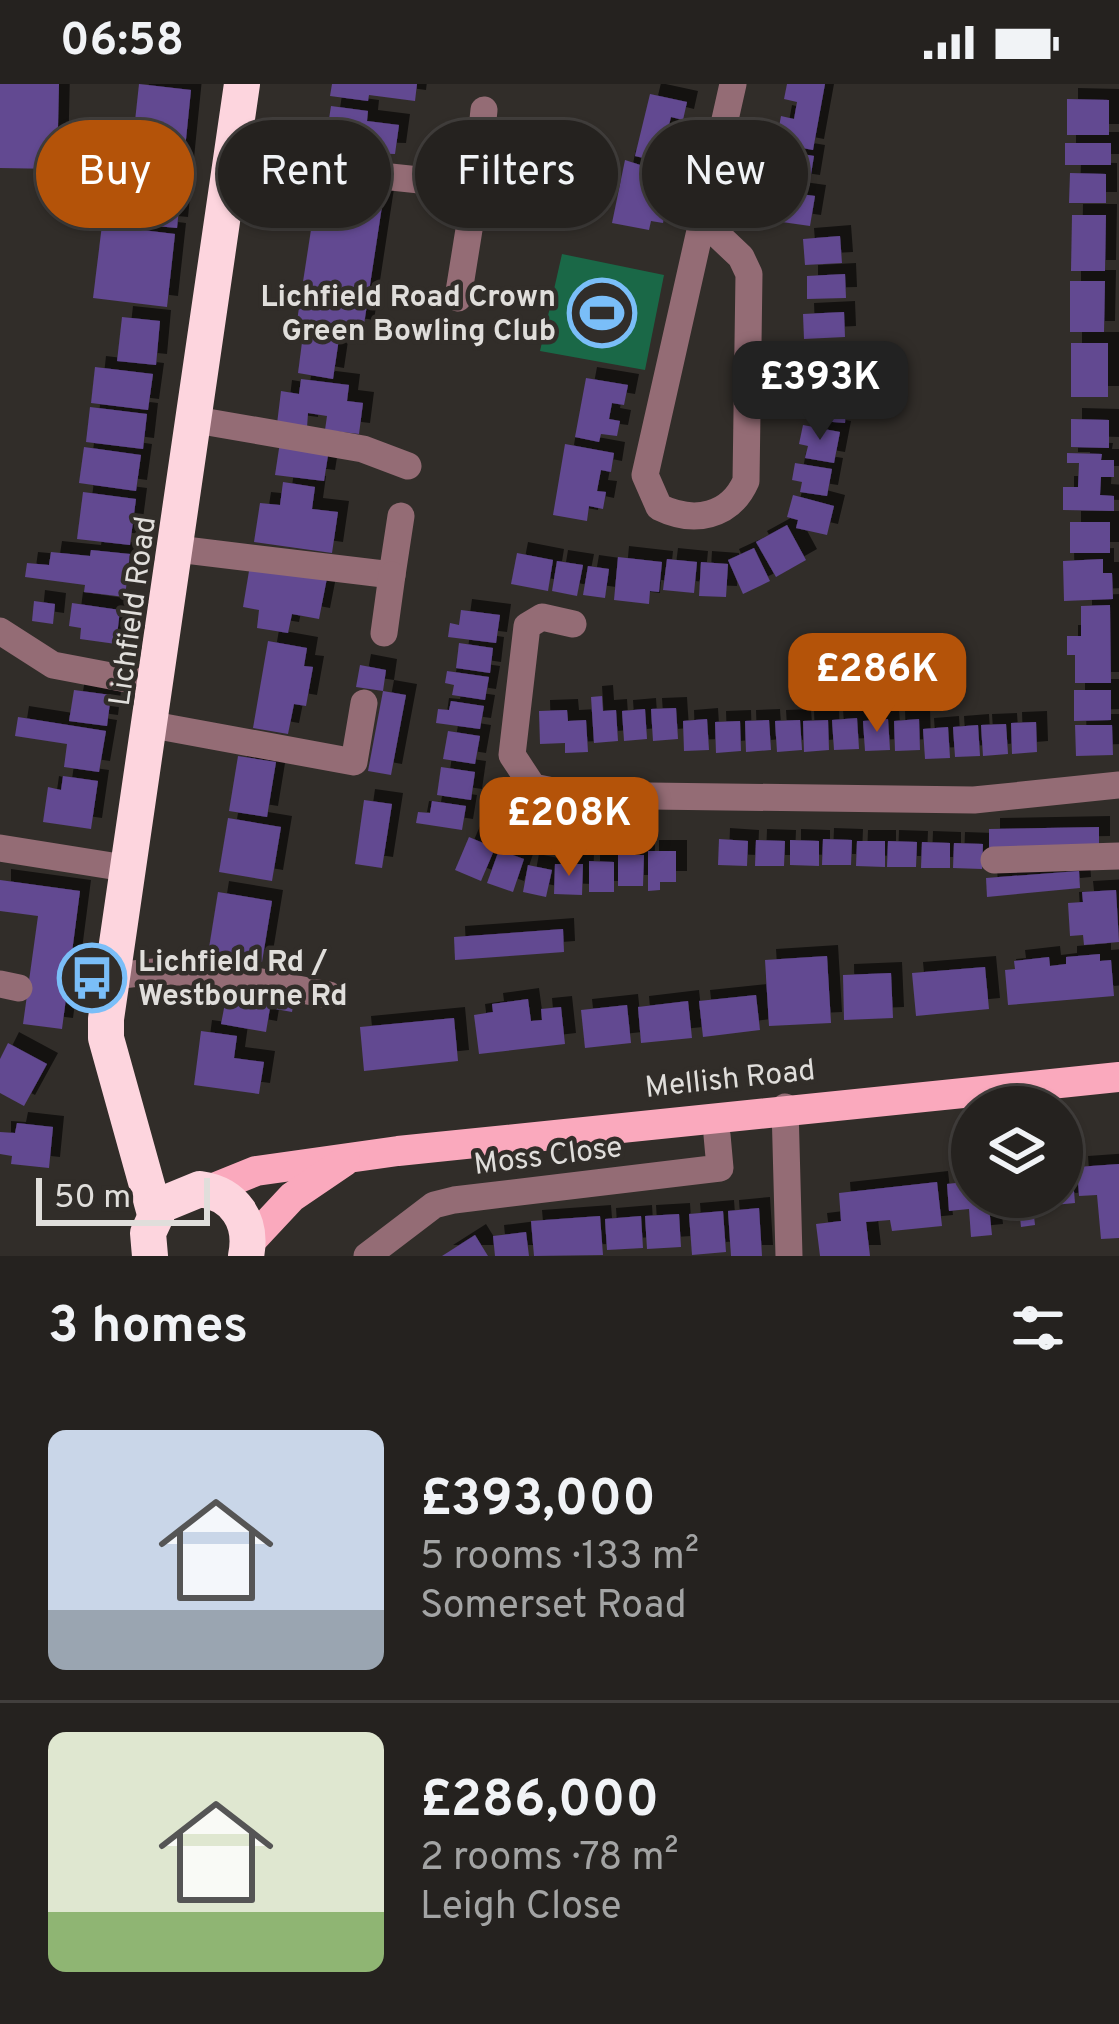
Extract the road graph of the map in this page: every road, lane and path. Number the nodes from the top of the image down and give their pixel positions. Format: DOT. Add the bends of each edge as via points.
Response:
graph roads {
  1 [pos="242,84"];
  2 [pos="733,84"];
  3 [pos="484,110"];
  4 [pos="236,120"];
  5 [pos="483,120"];
  6 [pos="725,120"];
  7 [pos="703,221"];
  8 [pos="221,228"];
  9 [pos="469,228"];
  10 [pos="458,298"];
  11 [pos="196,419"];
  12 [pos="409,466"];
  13 [pos="401,517"];
  14 [pos="177,549"];
  15 [pos="392,574"];
  16 [pos="573,623"];
  17 [pos="0,631"];
  18 [pos="384,633"];
  19 [pos="158,685"];
  20 [pos="364,704"];
  21 [pos="153,725"];
  22 [pos="1119,785"];
  23 [pos="0,848"];
  24 [pos="1119,856"];
  25 [pos="994,860"];
  26 [pos="131,869"];
  27 [pos="113,977"];
  28 [pos="329,995"];
  29 [pos="1119,1077"];
  30 [pos="785,1107"];
  31 [pos="717,1135"];
  32 [pos="133,1145"];
  33 [pos="350,1158"];
  34 [pos="198,1190"];
  35 [pos="146,1240"];
  36 [pos="247,1249"];
  37 [pos="367,1256"];
  38 [pos="789,1256"];
  1 -- 4 [label="highway, Lichfield Road"];
  2 -- 6 [label="street"];
  3 -- 5 [label="street"];
  7 -- 7 [label="street" via="645,476 659,507 672,514 722,514 746,481 749,274"];
  8 -- 11 [label="highway, Lichfield Road"];
  9 -- 10 [label="street"];
  11 -- 12 [label="street" via="363,449"];
  11 -- 14 [label="highway, Lichfield Road"];
  13 -- 15 [label="street"];
  14 -- 15 [label="street"];
  14 -- 19 [label="highway, Lichfield Road"];
  15 -- 18 [label="street"];
  16 -- 22 [label="street" via="542,617 527,626 512,755 533,787 573,795 974,800"];
  17 -- 19 [label="street" via="53,665"];
  19 -- 21 [label="highway, Lichfield Road"];
  20 -- 21 [label="street" via="354,762"];
  21 -- 26 [label="highway, Lichfield Road"];
  23 -- 26 [label="street"];
  24 -- 25 [label="street"];
  26 -- 27 [label="highway, Lichfield Road"];
  27 -- 28 [label="street" via="216,974"];
  27 -- 32 [label="highway, Lichfield Road" via="106,1038"];
  29 -- 30 [label="main road, Mellish Road"];
  30 -- 33 [label="main road, Mellish Road"];
  30 -- 38 [label="street"];
  31 -- 37 [label="street, Moss Close" via="720,1168 454,1200 434,1205"];
  32 -- 34 [label="highway"];
  32 -- 35 [label="highway, Lichfield Road"];
  33 -- 34 [label="main road, Mellish Road" via="256,1171"];
  33 -- 36 [label="main road, Mellish Road" via="292,1197"];
  34 -- 35 [label="highway"];
  34 -- 36 [label="highway" via="241,1213"];
}
